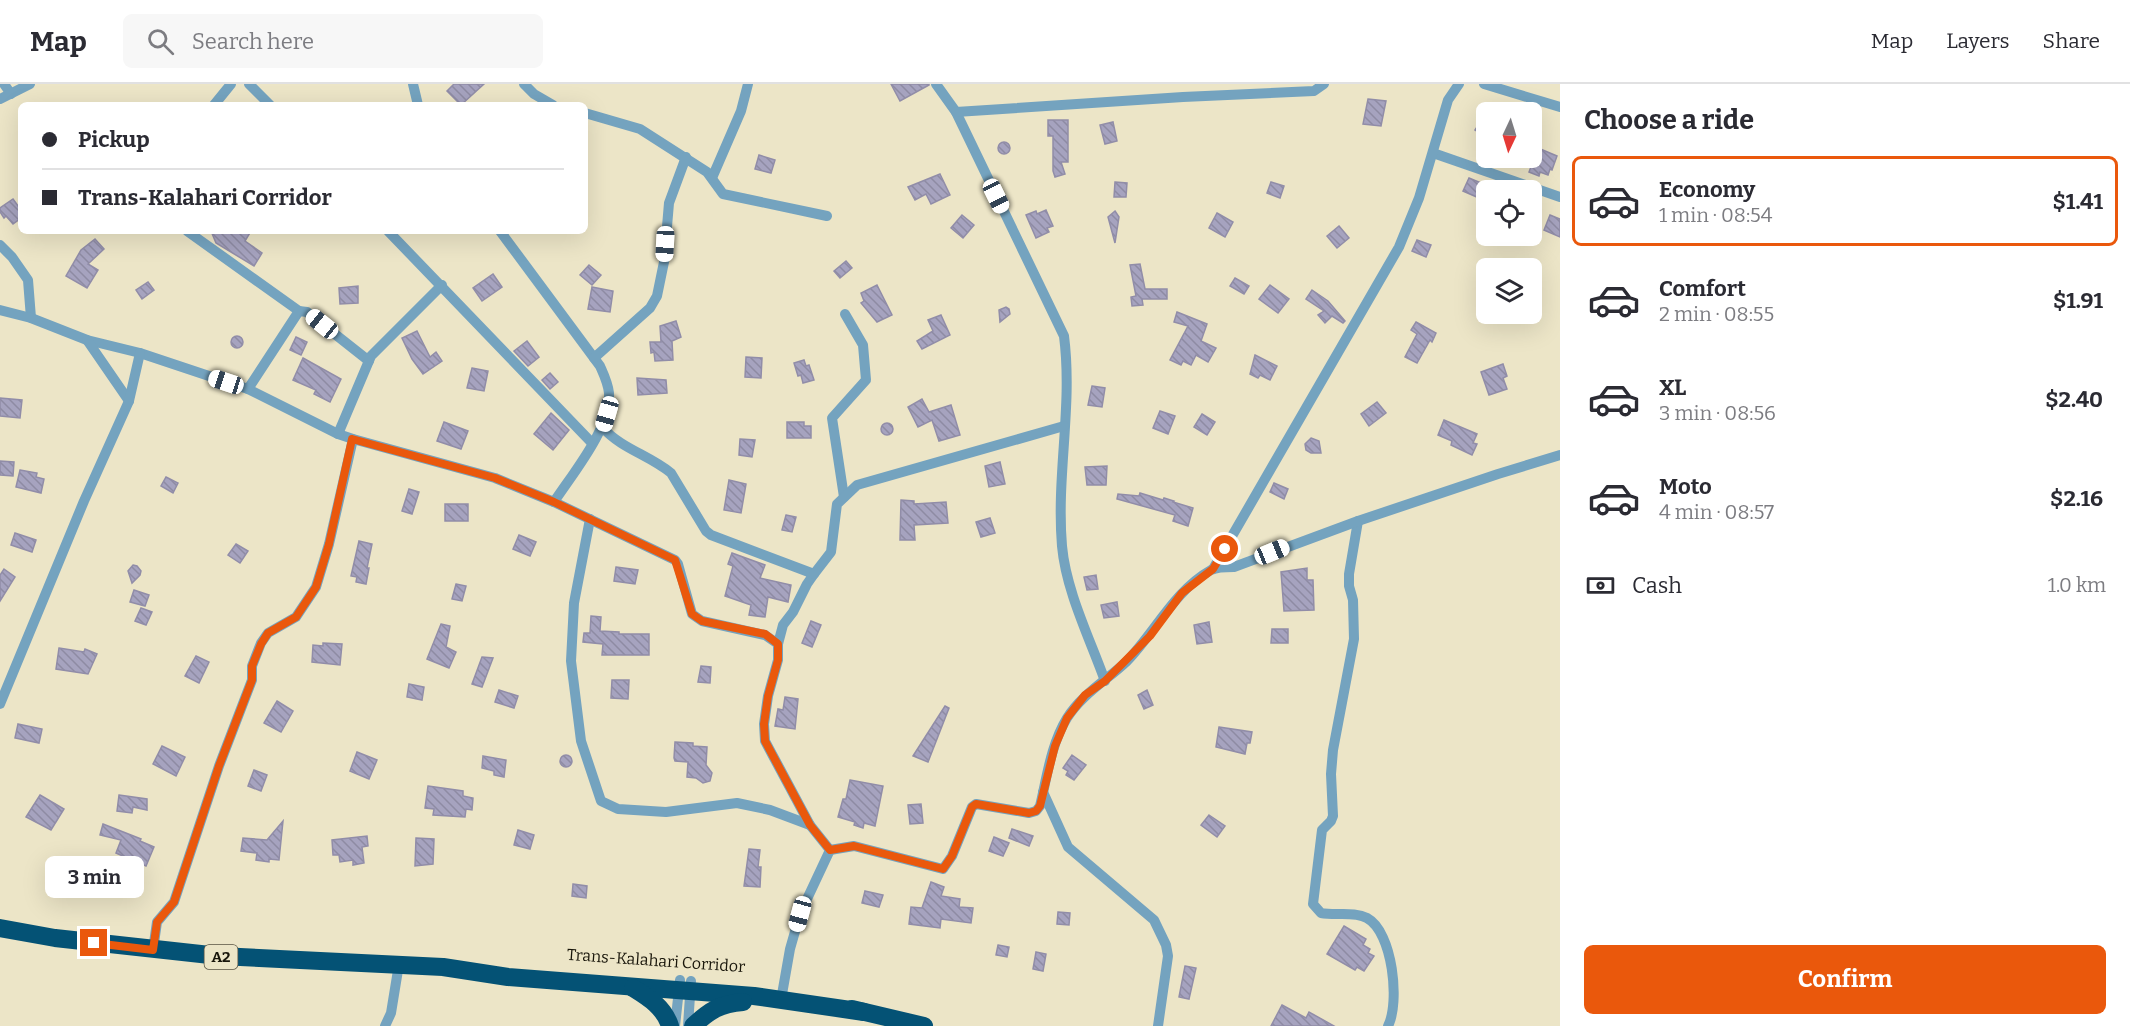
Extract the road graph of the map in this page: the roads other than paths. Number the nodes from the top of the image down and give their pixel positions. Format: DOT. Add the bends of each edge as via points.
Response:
graph roads {
  1 [pos="4,84"];
  2 [pos="30,84"];
  3 [pos="231,84"];
  4 [pos="249,84"];
  5 [pos="413,84"];
  6 [pos="524,84"];
  7 [pos="748,84"];
  8 [pos="936,84"];
  9 [pos="1324,84"];
  10 [pos="1459,84"];
  11 [pos="1484,84"];
  12 [pos="11,94"];
  13 [pos="0,99"];
  14 [pos="216,102"];
  15 [pos="267,102"];
  16 [pos="417,102"];
  17 [pos="548,102"];
  18 [pos="1560,106"];
  19 [pos="957,112"];
  20 [pos="588,114"];
  21 [pos="1432,153"];
  22 [pos="686,157"];
  23 [pos="712,178"];
  24 [pos="1560,197"];
  25 [pos="826,216"];
  26 [pos="191,234"];
  27 [pos="391,234"];
  28 [pos="502,234"];
  29 [pos="0,245"];
  30 [pos="442,285"];
  31 [pos="0,310"];
  32 [pos="299,311"];
  33 [pos="845,314"];
  34 [pos="32,318"];
  35 [pos="87,340"];
  36 [pos="140,353"];
  37 [pos="594,358"];
  38 [pos="369,361"];
  39 [pos="248,389"];
  40 [pos="129,401"];
  41 [pos="1065,426"];
  42 [pos="603,428"];
  43 [pos="338,434"];
  44 [pos="352,439"];
  45 [pos="592,443"];
  46 [pos="1560,455"];
  47 [pos="844,497"];
  48 [pos="554,502"];
  49 [pos="590,519"];
  50 [pos="1358,521"];
  51 [pos="1213,569"];
  52 [pos="814,574"];
  53 [pos="778,644"];
  54 [pos="1105,681"];
  55 [pos="0,704"];
  56 [pos="1043,792"];
  57 [pos="810,825"];
  58 [pos="830,850"];
  59 [pos="0,928"];
  60 [pos="153,950"];
  61 [pos="399,964"];
  62 [pos="443,967"];
  63 [pos="685,986"];
  64 [pos="631,987"];
  65 [pos="782,996"];
  66 [pos="385,1026"];
  67 [pos="670,1026"];
  68 [pos="675,1026"];
  69 [pos="688,1026"];
  70 [pos="693,1026"];
  71 [pos="924,1026"];
  72 [pos="1158,1026"];
  73 [pos="1388,1026"];
  1 -- 12 [label="street"];
  2 -- 12 [label="street"];
  3 -- 14 [label="street"];
  4 -- 15 [label="street"];
  5 -- 16 [label="street"];
  6 -- 17 [label="street"];
  7 -- 23 [label="street" via="741,111"];
  8 -- 19 [label="street"];
  9 -- 19 [label="street" via="1314,91"];
  10 -- 21 [label="street" via="1448,100"];
  11 -- 18 [label="street"];
  12 -- 13 [label="street"];
  19 -- 41 [label="street" via="1064,336 1068,366"];
  20 -- 22 [label="street" via="640,129"];
  21 -- 24 [label="street"];
  21 -- 51 [label="street" via="1399,247"];
  22 -- 23 [label="street"];
  22 -- 37 [label="street" via="669,203 657,296 650,308"];
  23 -- 25 [label="street" via="723,194"];
  26 -- 32 [label="street"];
  27 -- 30 [label="street"];
  28 -- 37 [label="street"];
  29 -- 34 [label="street" via="28,280"];
  30 -- 38 [label="street"];
  30 -- 45 [label="street"];
  31 -- 34 [label="street"];
  32 -- 38 [label="street" via="307,312"];
  32 -- 39 [label="street"];
  33 -- 47 [label="street" via="863,345 866,380 832,418"];
  34 -- 35 [label="street"];
  35 -- 36 [label="street"];
  35 -- 40 [label="street"];
  36 -- 39 [label="street"];
  36 -- 40 [label="street"];
  37 -- 42 [label="street" via="609,394"];
  38 -- 43 [label="street"];
  39 -- 43 [label="street"];
  40 -- 55 [label="street"];
  41 -- 47 [label="street" via="857,485"];
  41 -- 54 [label="street" via="1062,547 1069,584"];
  42 -- 45 [label="street"];
  42 -- 52 [label="street" via="614,440 671,472 711,535"];
  43 -- 44 [label="street"];
  44 -- 48 [label="street" via="495,478"];
  44 -- 60 [label="street" via="316,587 296,617 268,633 255,655 252,680 174,902 157,922"];
  45 -- 48 [label="street"];
  46 -- 50 [label="street"];
  47 -- 52 [label="street" via="837,504 831,552"];
  48 -- 49 [label="street"];
  49 -- 53 [label="street" via="675,560 696,618 765,634"];
  49 -- 57 [label="street" via="574,603 571,661 581,741 601,801 618,809 666,812 737,803"];
  50 -- 51 [label="street" via="1234,567"];
  50 -- 73 [label="street" via="1349,574 1354,639 1333,750 1333,816 1322,830 1313,904 1321,913 1361,916 1376,925 1392,965 1394,1010"];
  51 -- 54 [label="street" via="1182,593 1150,636"];
  52 -- 53 [label="street" via="783,625"];
  53 -- 57 [label="street" via="764,724 765,741"];
  54 -- 56 [label="street" via="1085,695 1067,718"];
  56 -- 58 [label="street" via="1040,806 1029,813 976,804 972,807 943,869 854,846"];
  56 -- 72 [label="street" via="1068,847 1146,913 1160,930 1168,956"];
  57 -- 58 [label="street"];
  58 -- 65 [label="street" via="800,914"];
  59 -- 60 [label="highway, Trans-Kalahari Corridor / A2"];
  60 -- 61 [label="highway, Trans-Kalahari Corridor / A2"];
  61 -- 62 [label="highway, Trans-Kalahari Corridor / A2"];
  61 -- 66 [label="street"];
  62 -- 63 [label="highway, Trans-Kalahari Corridor / A2" via="507,967"];
  62 -- 64 [label="highway, Trans-Kalahari Corridor / A2" via="508,977"];
  63 -- 64 [label="highway, Trans-Kalahari Corridor / A2"];
  63 -- 65 [label="highway, Trans-Kalahari Corridor / A2"];
  63 -- 68 [label="street"];
  63 -- 69 [label="street"];
  64 -- 67 [label="highway" via="664,1012"];
  65 -- 70 [label="highway" via="729,1003 710,1011"];
  65 -- 71 [label="highway, Trans-Kalahari Corridor / A2"];
}
